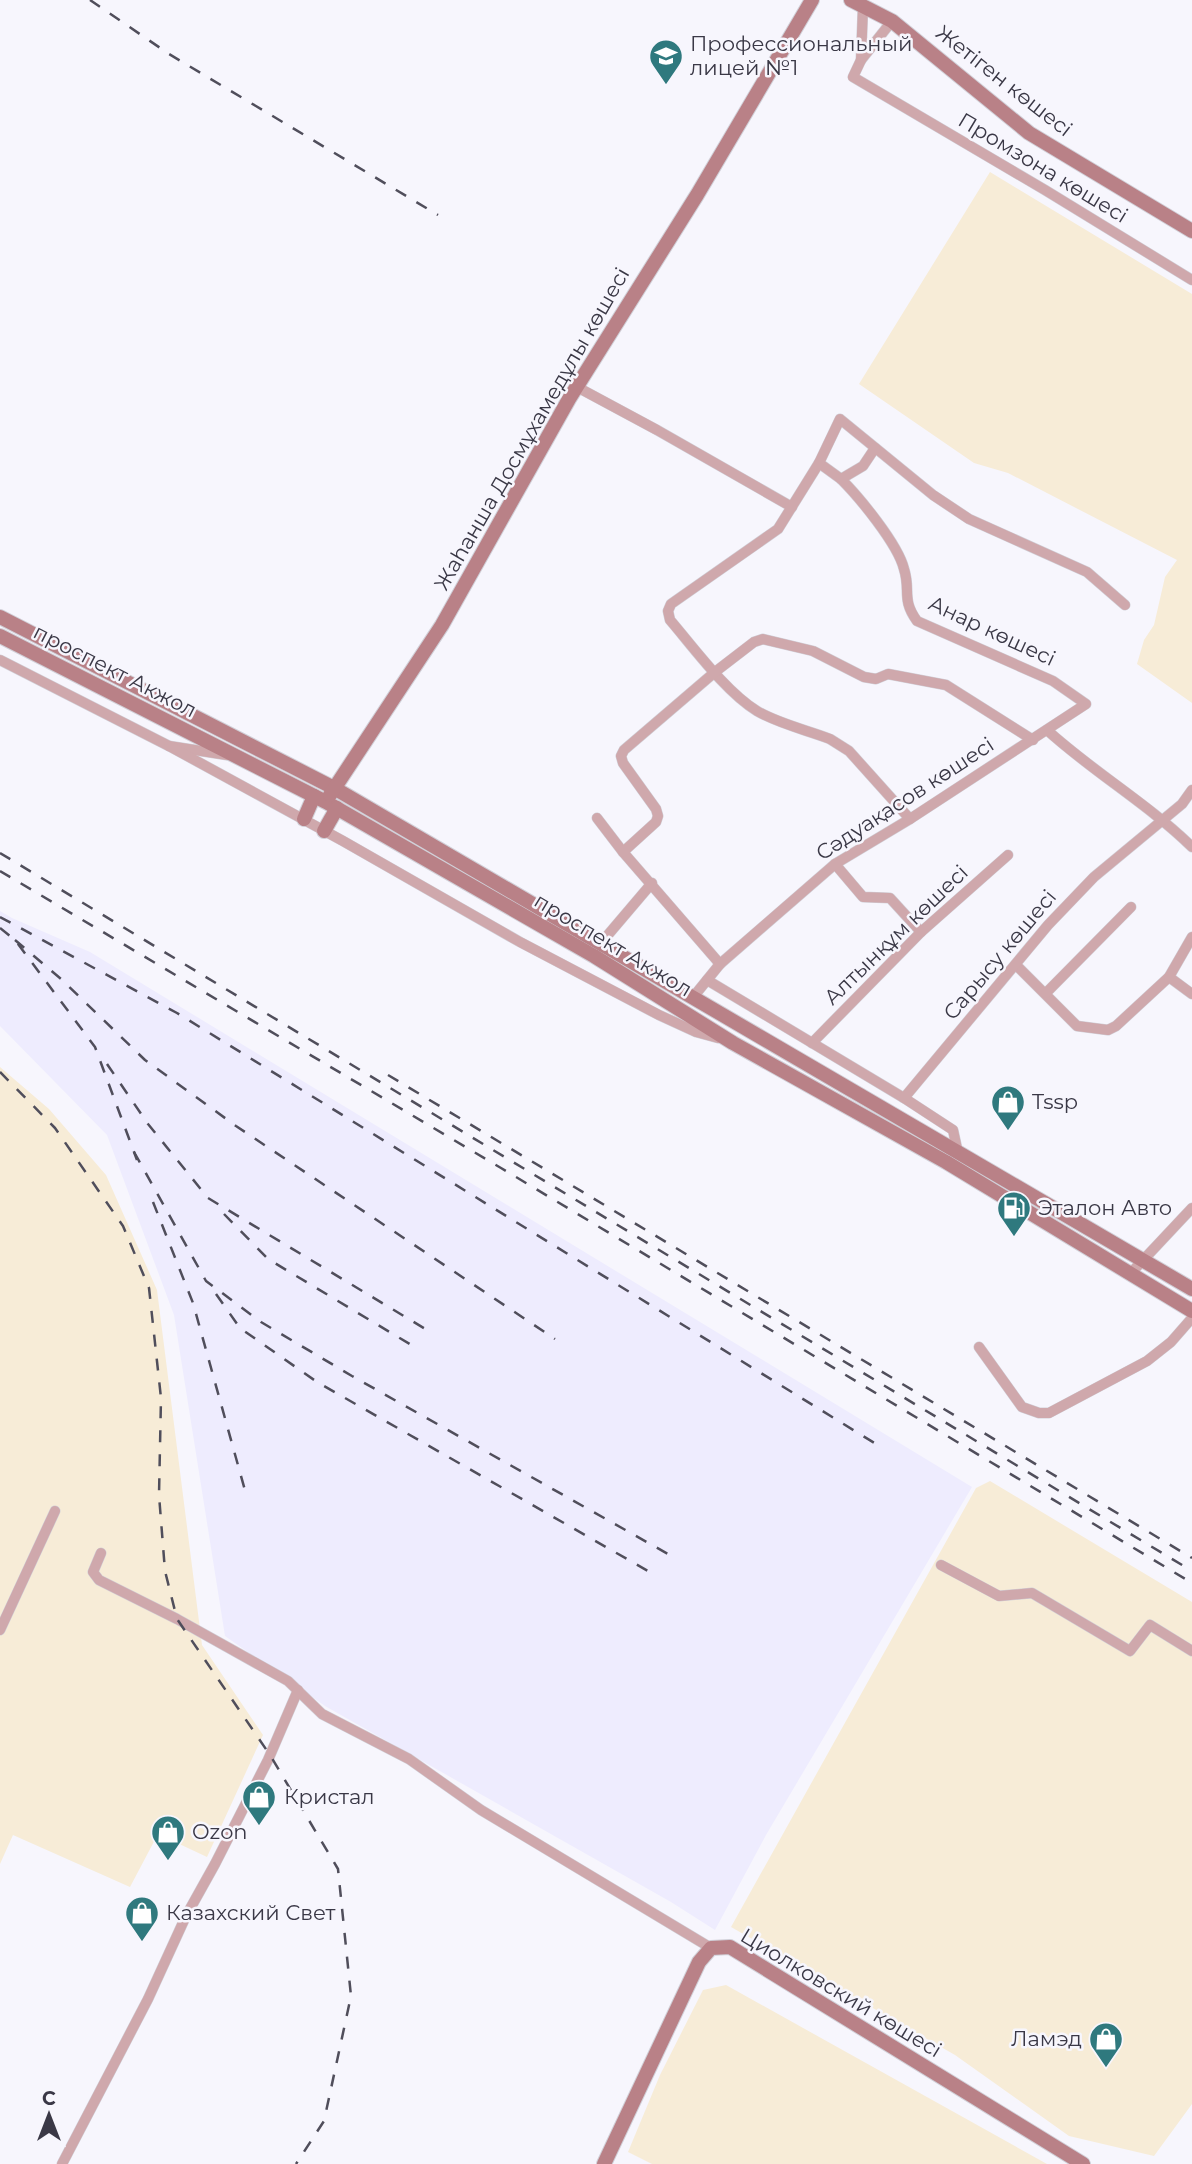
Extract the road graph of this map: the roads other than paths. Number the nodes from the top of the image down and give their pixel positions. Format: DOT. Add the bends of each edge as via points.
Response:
graph roads {
  1 [pos="812,0"];
  2 [pos="857,3"];
  3 [pos="892,20"];
  4 [pos="861,60"];
  5 [pos="875,90"];
  6 [pos="1192,232"];
  7 [pos="1192,280"];
  8 [pos="577,387"];
  9 [pos="875,448"];
  10 [pos="819,463"];
  11 [pos="841,479"];
  12 [pos="792,508"];
  13 [pos="1125,605"];
  14 [pos="0,617"];
  15 [pos="0,636"];
  16 [pos="0,660"];
  17 [pos="715,672"];
  18 [pos="1086,704"];
  19 [pos="1047,730"];
  20 [pos="1033,740"];
  21 [pos="169,746"];
  22 [pos="240,757"];
  23 [pos="334,788"];
  24 [pos="1192,790"];
  25 [pos="326,802"];
  26 [pos="597,818"];
  27 [pos="304,819"];
  28 [pos="910,819"];
  29 [pos="1163,819"];
  30 [pos="324,831"];
  31 [pos="1192,847"];
  32 [pos="623,852"];
  33 [pos="1008,855"];
  34 [pos="835,864"];
  35 [pos="652,883"];
  36 [pos="1131,907"];
  37 [pos="921,932"];
  38 [pos="1192,937"];
  39 [pos="601,943"];
  40 [pos="720,964"];
  41 [pos="1016,965"];
  42 [pos="1169,978"];
  43 [pos="706,980"];
  44 [pos="1046,993"];
  45 [pos="1192,994"];
  46 [pos="694,996"];
  47 [pos="733,1043"];
  48 [pos="812,1043"];
  49 [pos="904,1098"];
  50 [pos="958,1153"];
  51 [pos="1192,1208"];
  52 [pos="1143,1261"];
  53 [pos="1131,1273"];
  54 [pos="1192,1289"];
  55 [pos="1192,1311"];
  56 [pos="1192,1318"];
  57 [pos="979,1347"];
  58 [pos="55,1511"];
  59 [pos="101,1553"];
  60 [pos="941,1565"];
  61 [pos="0,1630"];
  62 [pos="1192,1651"];
  63 [pos="298,1690"];
  64 [pos="711,1948"];
  65 [pos="62,2164"];
  66 [pos="604,2164"];
  67 [pos="1083,2164"];
  1 -- 8 [label="main road, Жаһанша Досмұхамедұлы көшесі"];
  2 -- 3 [label="main road, Жетіген көшесі"];
  2 -- 4 [label="street, Жетіген көшесі"];
  3 -- 4 [label="street"];
  3 -- 6 [label="main road, Жетіген көшесі" via="1029,133"];
  4 -- 5 [label="street, Жетіген көшесі" via="853,77"];
  5 -- 7 [label="street, Промзона көшесі"];
  8 -- 12 [label="street"];
  8 -- 23 [label="main road, Жаһанша Досмұхамедұлы көшесі" via="442,625"];
  9 -- 10 [label="street" via="841,419"];
  9 -- 11 [label="street" via="863,466"];
  9 -- 13 [label="street" via="969,519 1087,572"];
  10 -- 11 [label="street, Анар көшесі"];
  10 -- 12 [label="street"];
  11 -- 18 [label="street, Анар көшесі" via="862,499 900,559 906,576 906,601 917,621 1053,681"];
  12 -- 17 [label="street" via="778,529 671,604 670,620"];
  14 -- 23 [label="main road, проспект Акжол"];
  15 -- 22 [label="main road, проспект Акжол"];
  16 -- 21 [label="street"];
  17 -- 20 [label="street" via="763,639 813,651 864,677 888,674 946,685"];
  17 -- 28 [label="street" via="761,713 830,738 849,751"];
  17 -- 32 [label="street" via="624,750 623,763 658,816"];
  18 -- 19 [label="street, Сәдуақасов көшесі"];
  19 -- 20 [label="street, Сәдуақасов көшесі"];
  19 -- 29 [label="street"];
  20 -- 28 [label="street, Сәдуақасов көшесі"];
  21 -- 22 [label="street"];
  21 -- 27 [label="street"];
  22 -- 25 [label="main road, проспект Акжол"];
  23 -- 25 [label="main road, Жаһанша Досмұхамедұлы көшесі"];
  23 -- 39 [label="main road, проспект Акжол"];
  24 -- 29 [label="street, Сарысу көшесі"];
  25 -- 27 [label="main road"];
  25 -- 30 [label="main road"];
  25 -- 47 [label="main road, проспект Акжол" via="594,956"];
  26 -- 32 [label="street"];
  27 -- 30 [label="street"];
  28 -- 34 [label="street, Сәдуақасов көшесі"];
  29 -- 31 [label="street"];
  29 -- 41 [label="street, Сарысу көшесі" via="1094,877"];
  30 -- 47 [label="street" via="624,997 696,1032"];
  32 -- 35 [label="street"];
  33 -- 37 [label="street, Алтынқұм көшесі"];
  34 -- 37 [label="street" via="863,897 890,898"];
  34 -- 40 [label="street, Сәдуақасов көшесі"];
  35 -- 39 [label="street"];
  35 -- 40 [label="street"];
  36 -- 44 [label="street"];
  37 -- 48 [label="street, Алтынқұм көшесі"];
  38 -- 42 [label="street"];
  39 -- 46 [label="main road, проспект Акжол"];
  40 -- 43 [label="street, Сәдуақасов көшесі"];
  41 -- 44 [label="street"];
  41 -- 49 [label="street, Сарысу көшесі"];
  42 -- 44 [label="street" via="1108,1030 1077,1026"];
  42 -- 45 [label="street"];
  43 -- 46 [label="street, Сәдуақасов көшесі"];
  43 -- 48 [label="street"];
  46 -- 50 [label="main road, проспект Акжол"];
  47 -- 53 [label="main road, проспект Акжол" via="946,1162"];
  48 -- 49 [label="street"];
  49 -- 50 [label="street" via="953,1130"];
  50 -- 52 [label="main road, проспект Акжол"];
  51 -- 52 [label="street"];
  52 -- 53 [label="street"];
  52 -- 54 [label="main road, проспект Акжол"];
  53 -- 55 [label="main road, проспект Акжол"];
  56 -- 57 [label="street" via="1147,1362 1049,1413 1022,1407"];
  58 -- 61 [label="street"];
  59 -- 63 [label="street" via="93,1572 100,1580 212,1638"];
  60 -- 62 [label="street" via="999,1596 1032,1593 1130,1651 1150,1625"];
  63 -- 64 [label="street" via="322,1714 410,1759 481,1810"];
  63 -- 65 [label="street" via="268,1760"];
  64 -- 66 [label="main road, Циолковский көшесі" via="680,2000"];
  64 -- 67 [label="main road, Циолковский көшесі" via="730,1947"];
}
